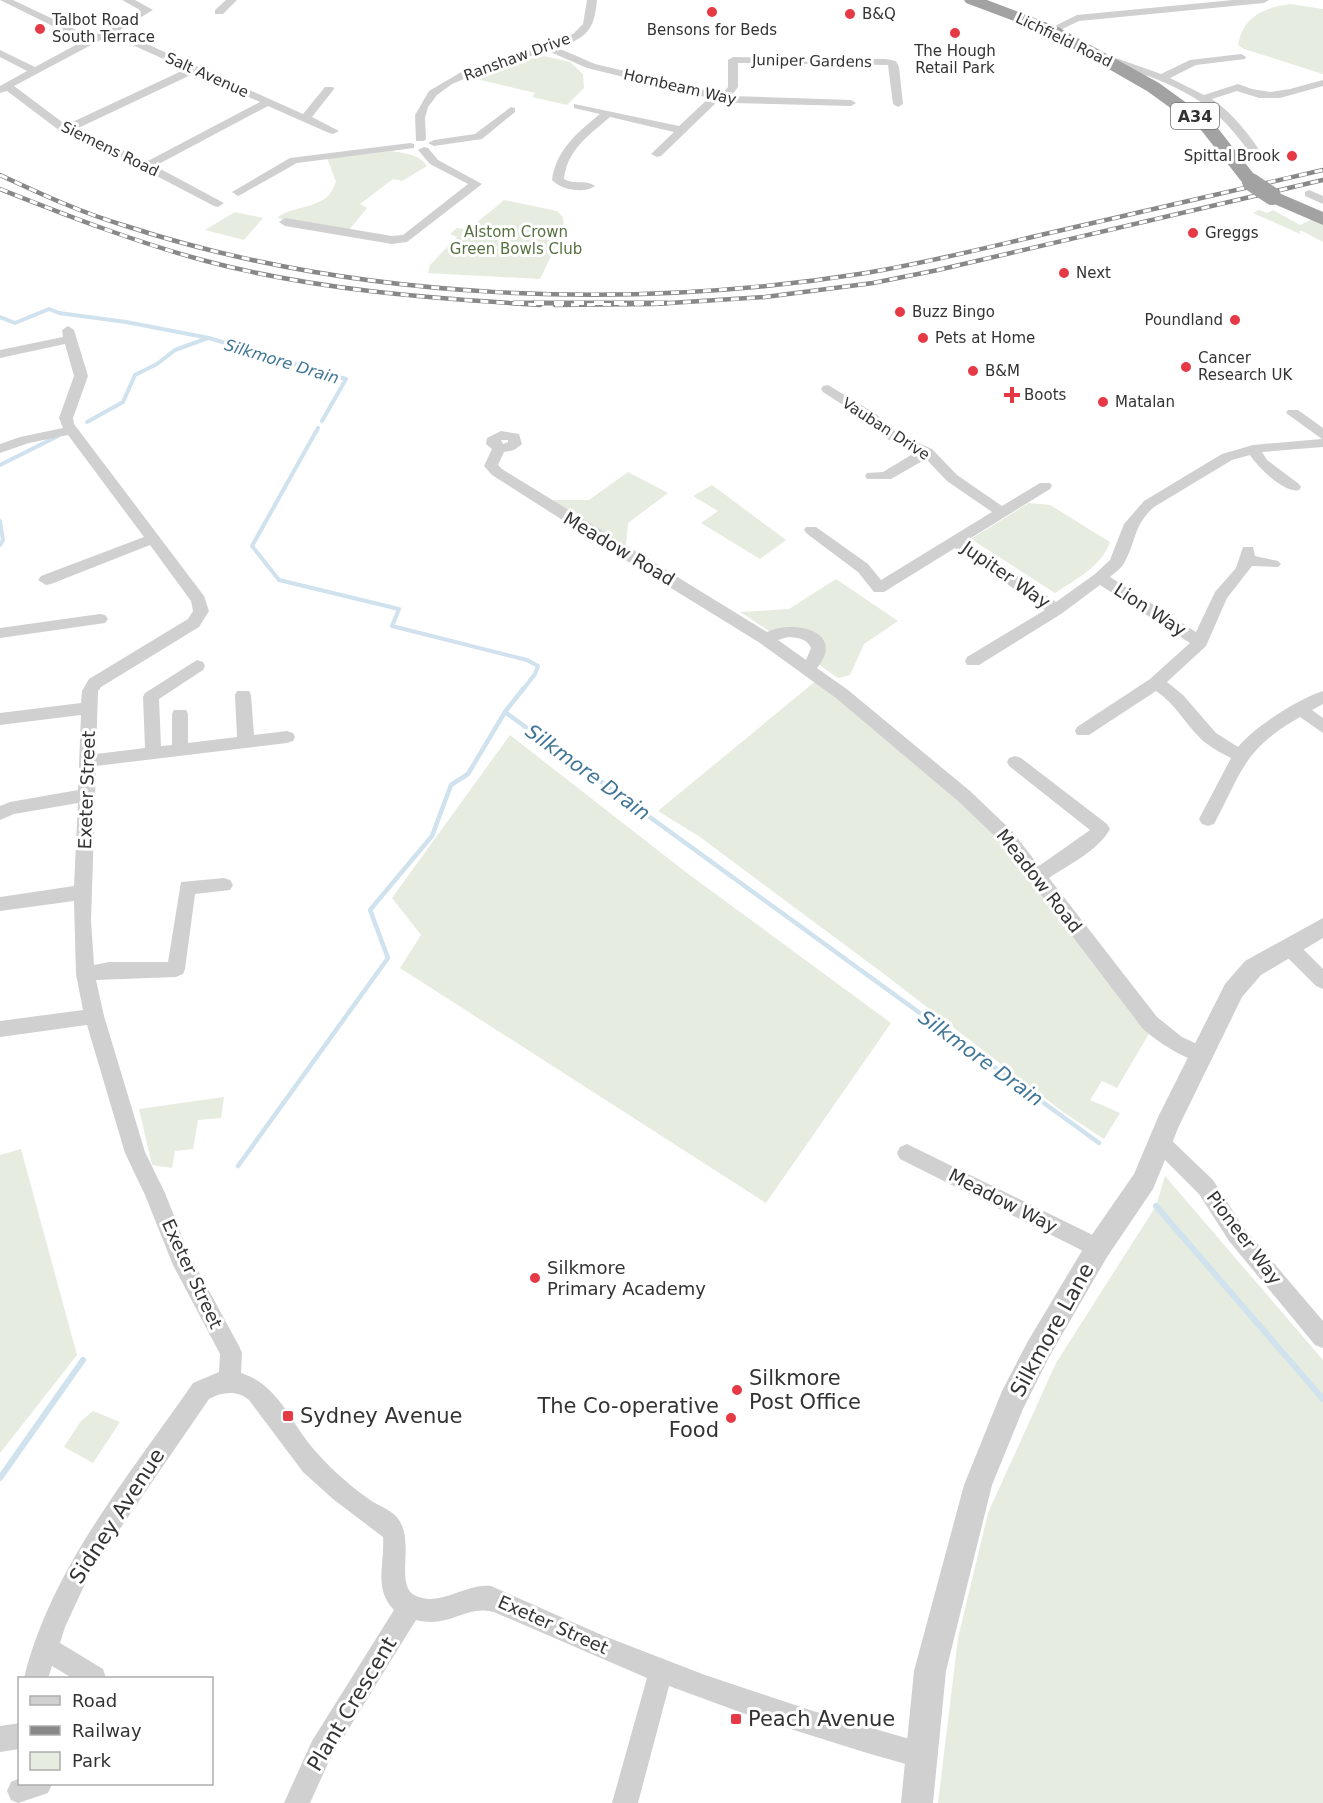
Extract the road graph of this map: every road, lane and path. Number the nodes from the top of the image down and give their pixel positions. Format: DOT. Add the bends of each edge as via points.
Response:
graph roads {
  1 [pos="5,0"];
  2 [pos="126,0"];
  3 [pos="232,0"];
  4 [pos="591,0"];
  5 [pos="972,0"];
  6 [pos="1264,0"];
  7 [pos="219,12"];
  8 [pos="1052,30"];
  9 [pos="110,31"];
  10 [pos="92,41"];
  11 [pos="550,48"];
  12 [pos="0,53"];
  13 [pos="1241,57"];
  14 [pos="1104,58"];
  15 [pos="195,69"];
  16 [pos="36,71"];
  17 [pos="1161,78"];
  18 [pos="1323,83"];
  19 [pos="3,88"];
  20 [pos="329,89"];
  21 [pos="721,97"];
  22 [pos="1205,98"];
  23 [pos="268,102"];
  24 [pos="851,103"];
  25 [pos="898,104"];
  26 [pos="578,106"];
  27 [pos="511,110"];
  28 [pos="608,113"];
  29 [pos="305,119"];
  30 [pos="65,130"];
  31 [pos="681,130"];
  32 [pos="333,131"];
  33 [pos="422,144"];
  34 [pos="657,154"];
  35 [pos="1260,160"];
  36 [pos="147,166"];
  37 [pos="589,186"];
  38 [pos="238,192"];
  39 [pos="1309,194"];
  40 [pos="1323,200"];
  41 [pos="218,203"];
  42 [pos="1323,219"];
  43 [pos="285,222"];
  44 [pos="0,354"];
  45 [pos="828,389"];
  46 [pos="1301,414"];
  47 [pos="73,430"];
  48 [pos="1323,435"];
  49 [pos="1323,443"];
  50 [pos="499,448"];
  51 [pos="0,449"];
  52 [pos="1253,449"];
  53 [pos="927,452"];
  54 [pos="883,479"];
  55 [pos="1045,486"];
  56 [pos="1294,487"];
  57 [pos="1001,512"];
  58 [pos="812,530"];
  59 [pos="154,538"];
  60 [pos="956,541"];
  61 [pos="1273,564"];
  62 [pos="1100,578"];
  63 [pos="46,580"];
  64 [pos="1056,609"];
  65 [pos="100,620"];
  66 [pos="0,633"];
  67 [pos="766,639"];
  68 [pos="972,642"];
  69 [pos="1200,642"];
  70 [pos="197,666"];
  71 [pos="808,668"];
  72 [pos="1156,683"];
  73 [pos="243,694"];
  74 [pos="1323,697"];
  75 [pos="89,708"];
  76 [pos="1301,710"];
  77 [pos="180,714"];
  78 [pos="0,719"];
  79 [pos="1323,727"];
  80 [pos="1083,731"];
  81 [pos="287,737"];
  82 [pos="246,742"];
  83 [pos="180,749"];
  84 [pos="153,753"];
  85 [pos="1240,756"];
  86 [pos="88,761"];
  87 [pos="1016,762"];
  88 [pos="87,795"];
  89 [pos="0,814"];
  90 [pos="1209,819"];
  91 [pos="1037,877"];
  92 [pos="224,885"];
  93 [pos="84,892"];
  94 [pos="0,904"];
  95 [pos="1323,927"];
  96 [pos="1289,947"];
  97 [pos="85,974"];
  98 [pos="1323,981"];
  99 [pos="94,1016"];
  100 [pos="0,1029"];
  101 [pos="1203,1056"];
  102 [pos="1160,1142"];
  103 [pos="907,1153"];
  104 [pos="1098,1248"];
  105 [pos="1323,1338"];
  106 [pos="230,1380"];
  107 [pos="410,1607"];
  108 [pos="45,1648"];
  109 [pos="661,1671"];
  110 [pos="36,1677"];
  111 [pos="92,1677"];
  112 [pos="18,1736"];
  113 [pos="0,1739"];
  114 [pos="920,1755"];
  115 [pos="297,1803"];
  116 [pos="625,1803"];
  117 [pos="917,1803"];
  1 -- 10 [label="street"];
  2 -- 9 [label="street" via="148,10"];
  3 -- 7 [label="street"];
  4 -- 11 [label="street, Ranshaw Drive" via="586,28"];
  5 -- 8 [label="highway, Lichfield Road / A34"];
  6 -- 8 [label="street" via="1077,18"];
  8 -- 14 [label="highway, Lichfield Road / A34"];
  9 -- 10 [label="street"];
  9 -- 15 [label="street, Salt Avenue"];
  10 -- 16 [label="street"];
  11 -- 21 [label="street, Hornbeam Way" via="591,66"];
  11 -- 33 [label="street, Ranshaw Drive" via="480,67 443,86 423,106 418,121"];
  12 -- 16 [label="street"];
  13 -- 17 [label="street" via="1194,62"];
  14 -- 17 [label="street"];
  14 -- 42 [label="highway, Lichfield Road / A34, bridge" via="1194,115 1251,182"];
  15 -- 23 [label="street, Salt Avenue"];
  15 -- 30 [label="street"];
  16 -- 19 [label="street"];
  17 -- 22 [label="street"];
  18 -- 22 [label="street" via="1286,94 1252,95 1238,87"];
  19 -- 30 [label="street, Siemens Road"];
  20 -- 29 [label="street"];
  21 -- 24 [label="street, Hornbeam Way" via="752,102"];
  21 -- 25 [label="street, Juniper Gardens" via="734,87 733,60 886,62 894,67"];
  21 -- 31 [label="street"];
  22 -- 35 [label="street" via="1246,136"];
  23 -- 29 [label="street, Salt Avenue"];
  23 -- 36 [label="street"];
  26 -- 28 [label="street"];
  27 -- 33 [label="street" via="478,137"];
  28 -- 31 [label="street"];
  28 -- 37 [label="street" via="567,150 559,163 558,180 564,185"];
  29 -- 32 [label="street, Salt Avenue"];
  30 -- 36 [label="street, Siemens Road"];
  31 -- 34 [label="street"];
  33 -- 38 [label="street" via="294,160"];
  33 -- 43 [label="street" via="434,162 476,184 407,238 392,240 303,220"];
  36 -- 41 [label="street, Siemens Road"];
  39 -- 40 [label="street"];
  44 -- 47 [label="street" via="69,335 81,376 66,418"];
  45 -- 53 [label="street, Vauban Drive" via="892,435"];
  46 -- 48 [label="street"];
  47 -- 51 [label="street"];
  47 -- 59 [label="street, Exeter Street"];
  49 -- 52 [label="street"];
  50 -- 67 [label="street, Meadow Road" via="491,466 497,472"];
  52 -- 56 [label="street" via="1262,463"];
  52 -- 62 [label="street" via="1227,457 1149,504 1131,524 1117,562"];
  53 -- 54 [label="street"];
  53 -- 57 [label="street, Vauban Drive" via="952,478"];
  55 -- 57 [label="street"];
  57 -- 60 [label="street"];
  58 -- 60 [label="street" via="863,568 879,588"];
  59 -- 63 [label="street"];
  59 -- 75 [label="street, Exeter Street" via="199,600 201,611 194,623 95,683"];
  60 -- 64 [label="street, Jupiter Way"];
  61 -- 69 [label="street" via="1248,555 1243,570 1220,596"];
  62 -- 64 [label="street"];
  62 -- 69 [label="street, Lion Way"];
  64 -- 68 [label="street" via="980,657"];
  65 -- 66 [label="street"];
  67 -- 71 [label="street, Meadow Road"];
  67 -- 71 [label="street" via="791,630 814,638 819,652"];
  69 -- 72 [label="street"];
  70 -- 84 [label="street" via="151,697"];
  71 -- 91 [label="street, Meadow Road" via="964,796 1006,836"];
  72 -- 80 [label="street"];
  72 -- 85 [label="street" via="1180,700 1213,740"];
  73 -- 82 [label="street"];
  74 -- 76 [label="street"];
  75 -- 78 [label="street"];
  75 -- 86 [label="street, Exeter Street"];
  76 -- 79 [label="street"];
  76 -- 85 [label="street" via="1279,721"];
  77 -- 83 [label="street"];
  81 -- 82 [label="street"];
  82 -- 83 [label="street"];
  83 -- 84 [label="street"];
  84 -- 86 [label="street"];
  85 -- 90 [label="street"];
  86 -- 88 [label="street, Exeter Street"];
  87 -- 91 [label="street" via="1101,829"];
  88 -- 89 [label="street" via="10,808"];
  88 -- 93 [label="street, Exeter Street"];
  91 -- 101 [label="street, Meadow Road" via="1150,1023 1180,1046"];
  92 -- 97 [label="street" via="187,887 176,969"];
  93 -- 94 [label="street"];
  93 -- 97 [label="street, Exeter Street"];
  95 -- 96 [label="street, Silkmore Lane"];
  96 -- 98 [label="street"];
  96 -- 101 [label="street, Silkmore Lane" via="1253,968 1233,991"];
  97 -- 99 [label="street, Exeter Street"];
  99 -- 100 [label="street"];
  99 -- 106 [label="street, Exeter Street" via="135,1154 180,1258 231,1353"];
  101 -- 102 [label="street, Silkmore Lane"];
  102 -- 104 [label="street, Silkmore Lane" via="1144,1181"];
  102 -- 105 [label="street, Pioneer Way" via="1206,1187 1236,1234"];
  103 -- 104 [label="street, Meadow Way"];
  104 -- 114 [label="street, Silkmore Lane" via="1012,1401 978,1485 930,1671"];
  106 -- 107 [label="street" via="255,1389 323,1476 391,1529 395,1545 394,1586 398,1598"];
  106 -- 108 [label="street, Sidney Avenue" via="216,1382 201,1391 83,1563"];
  107 -- 109 [label="street, Exeter Street" via="445,1610 460,1601 488,1596"];
  107 -- 115 [label="street, Plant Crescent" via="321,1750"];
  108 -- 110 [label="street, Sidney Avenue"];
  108 -- 111 [label="street"];
  109 -- 114 [label="street, Exeter Street" via="863,1740"];
  109 -- 116 [label="street"];
  112 -- 113 [label="street"];
  114 -- 117 [label="street, Silkmore Lane"];
}
